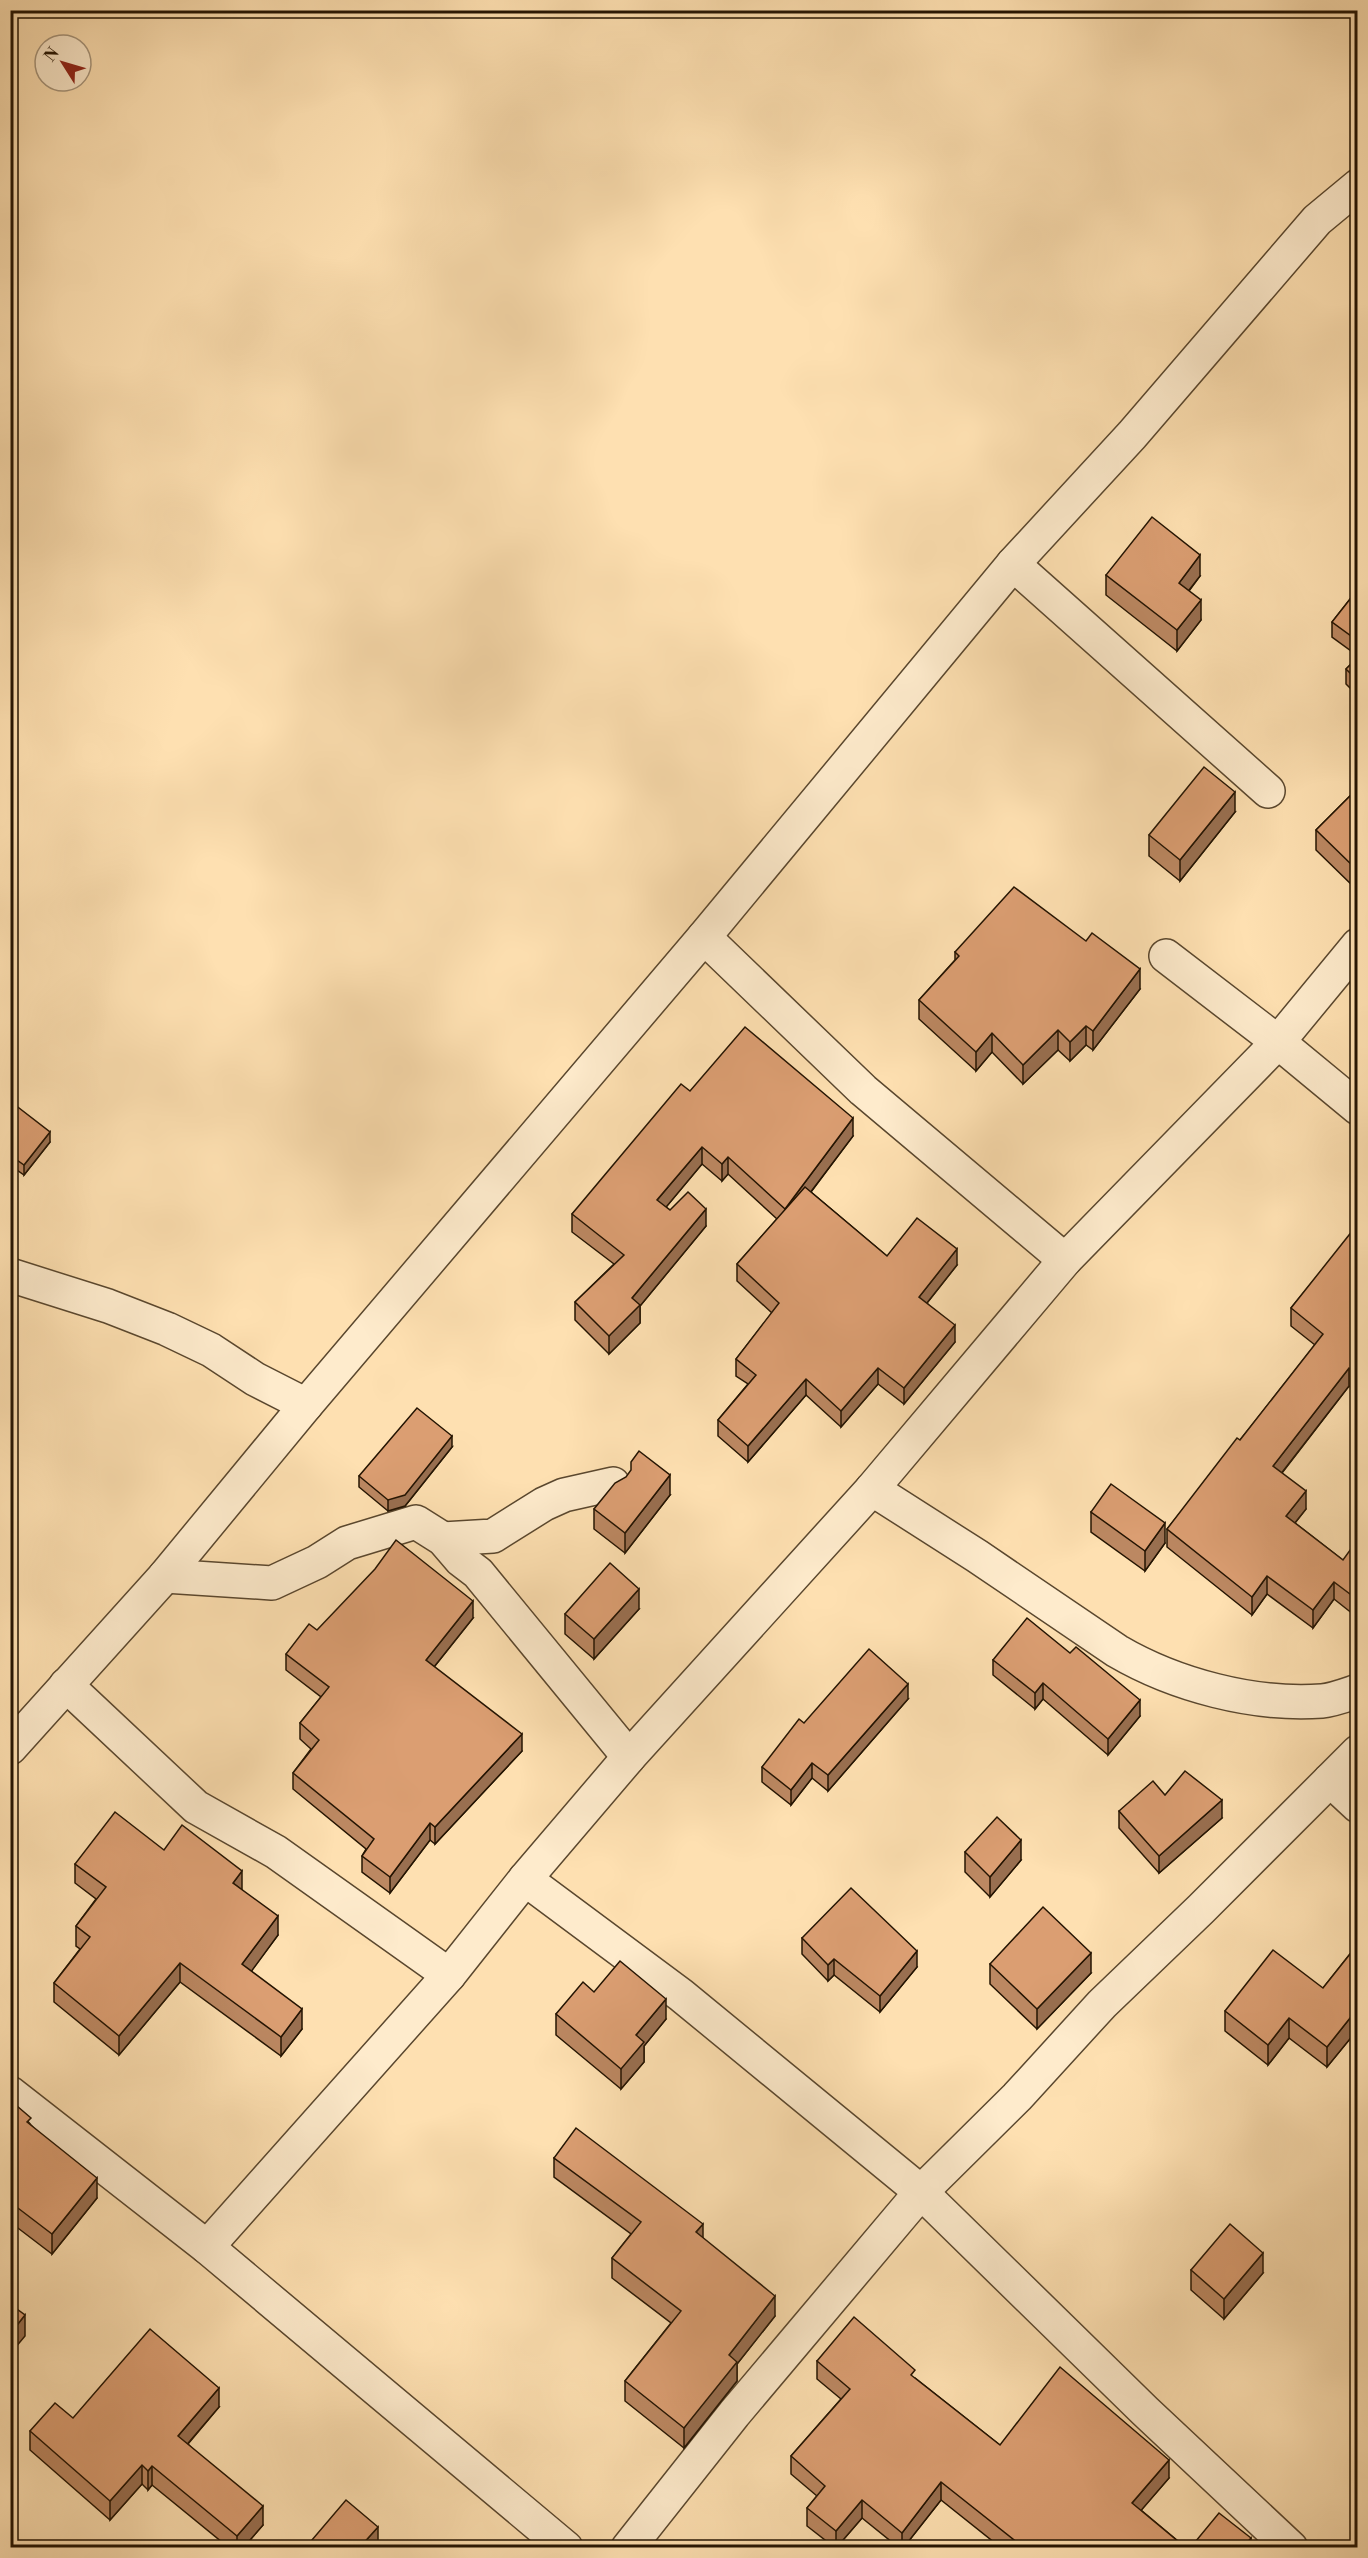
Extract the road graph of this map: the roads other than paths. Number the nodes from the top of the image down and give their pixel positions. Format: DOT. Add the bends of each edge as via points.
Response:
graph roads {
  1 [pos="1358,186"];
  2 [pos="1013,564"];
  3 [pos="1268,791"];
  4 [pos="704,937"];
  5 [pos="1358,945"];
  6 [pos="1166,956"];
  7 [pos="1278,1042"];
  8 [pos="1358,1108"];
  9 [pos="1065,1260"];
  10 [pos="10,1275"];
  11 [pos="306,1405"];
  12 [pos="613,1484"];
  13 [pos="872,1489"];
  14 [pos="443,1539"];
  15 [pos="165,1576"];
  16 [pos="66,1685"];
  17 [pos="1358,1691"];
  18 [pos="10,1748"];
  19 [pos="1358,1752"];
  20 [pos="629,1757"];
  21 [pos="1330,1780"];
  22 [pos="1358,1806"];
  23 [pos="525,1880"];
  24 [pos="449,1975"];
  25 [pos="10,2094"];
  26 [pos="921,2192"];
  27 [pos="207,2247"];
  28 [pos="566,2547"];
  29 [pos="628,2547"];
  30 [pos="1291,2547"];
  1 -- 2 [label="street" via="1317,220 1132,435"];
  2 -- 3 [label="street"];
  2 -- 4 [label="street"];
  4 -- 9 [label="street" via="863,1090"];
  4 -- 11 [label="street"];
  5 -- 7 [label="street"];
  6 -- 7 [label="street"];
  7 -- 8 [label="street"];
  7 -- 9 [label="street"];
  9 -- 13 [label="street"];
  10 -- 11 [label="street" via="167,1329"];
  11 -- 15 [label="street"];
  12 -- 14 [label="street" via="564,1495 493,1536"];
  13 -- 17 [label="street" via="1117,1651 1171,1678 1266,1700 1323,1701"];
  13 -- 20 [label="street"];
  14 -- 15 [label="street" via="416,1522 347,1543 272,1583"];
  14 -- 20 [label="street" via="478,1573"];
  15 -- 16 [label="street"];
  16 -- 18 [label="street"];
  16 -- 24 [label="street" via="196,1807 276,1852"];
  19 -- 21 [label="street"];
  20 -- 23 [label="street"];
  21 -- 22 [label="street"];
  21 -- 26 [label="street" via="1102,2004 1017,2097"];
  23 -- 24 [label="street"];
  23 -- 26 [label="street" via="681,1995"];
  24 -- 27 [label="street"];
  25 -- 27 [label="street"];
  26 -- 29 [label="street"];
  26 -- 30 [label="street"];
  27 -- 28 [label="street"];
}
